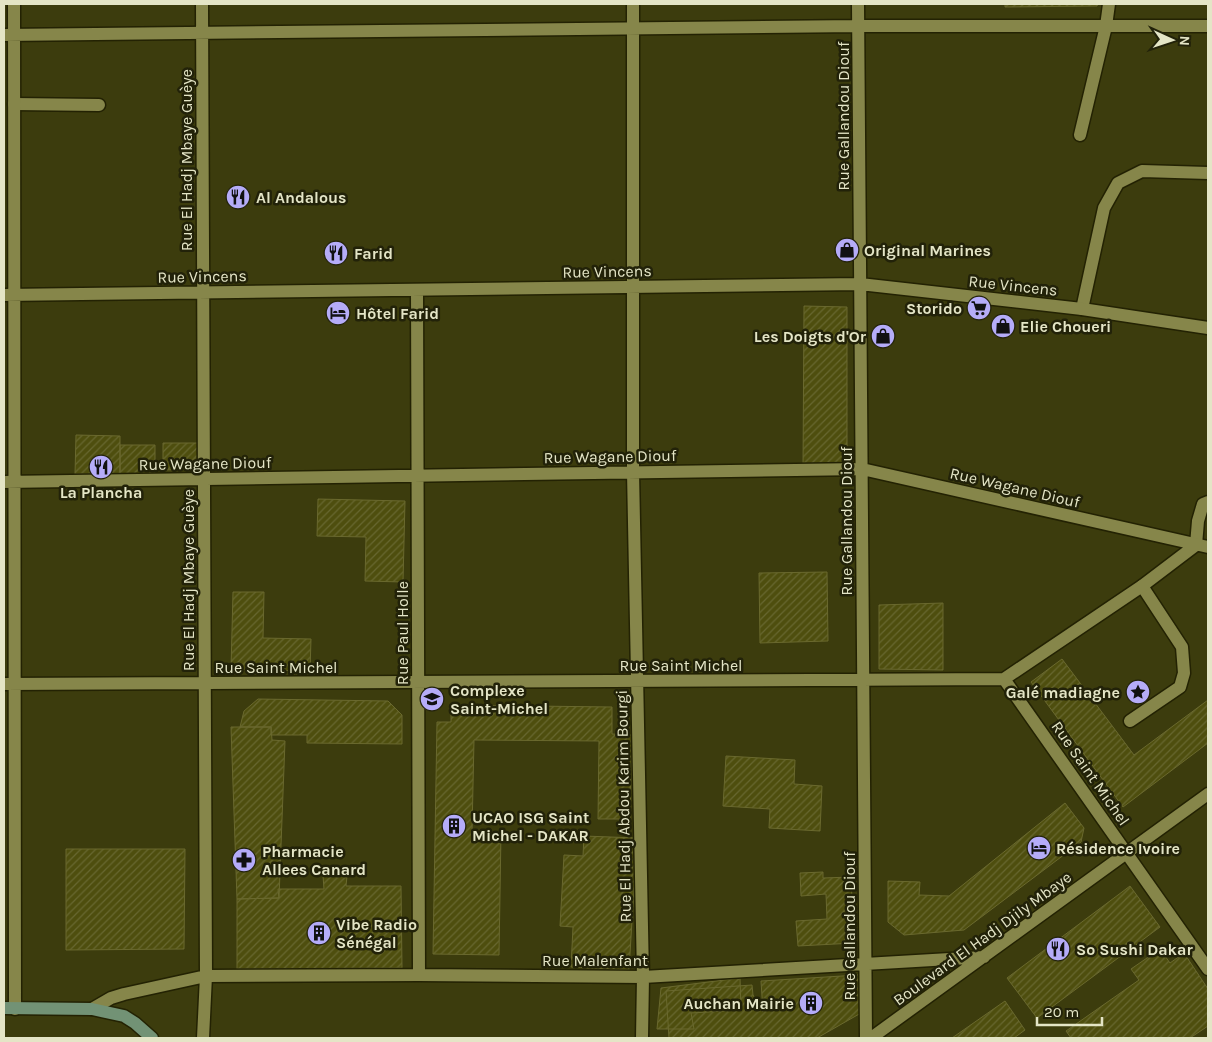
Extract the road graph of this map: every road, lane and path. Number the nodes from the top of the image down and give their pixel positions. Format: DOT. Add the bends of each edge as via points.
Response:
graph roads {
  1 [pos="14,4"];
  2 [pos="202,4"];
  3 [pos="634,4"];
  4 [pos="858,4"];
  5 [pos="1109,4"];
  6 [pos="858,26"];
  7 [pos="1106,26"];
  8 [pos="1208,26"];
  9 [pos="634,28"];
  10 [pos="202,33"];
  11 [pos="9,35"];
  12 [pos="14,104"];
  13 [pos="99,105"];
  14 [pos="1080,136"];
  15 [pos="1208,172"];
  16 [pos="860,284"];
  17 [pos="634,287"];
  18 [pos="417,290"];
  19 [pos="203,292"];
  20 [pos="9,295"];
  21 [pos="1082,309"];
  22 [pos="1208,328"];
  23 [pos="862,469"];
  24 [pos="633,472"];
  25 [pos="418,476"];
  26 [pos="204,479"];
  27 [pos="9,482"];
  28 [pos="1208,502"];
  29 [pos="1202,546"];
  30 [pos="1142,586"];
  31 [pos="1004,679"];
  32 [pos="864,680"];
  33 [pos="637,681"];
  34 [pos="418,682"];
  35 [pos="204,683"];
  36 [pos="9,684"];
  37 [pos="1130,721"];
  38 [pos="1208,794"];
  39 [pos="9,830"];
  40 [pos="1127,853"];
  41 [pos="984,957"];
  42 [pos="866,964"];
  43 [pos="1208,969"];
  44 [pos="206,976"];
  45 [pos="419,976"];
  46 [pos="643,977"];
  47 [pos="9,1008"];
  48 [pos="92,1009"];
  49 [pos="152,1038"];
  50 [pos="203,1038"];
  51 [pos="642,1038"];
  52 [pos="866,1038"];
  53 [pos="871,1038"];
  1 -- 11 [label="street"];
  2 -- 10 [label="street, Rue El Hadj Mbaye Guèye"];
  3 -- 9 [label="street, Rue El Hadj Abdou Karim Bourgi"];
  4 -- 6 [label="street, Rue Gallandou Diouf"];
  5 -- 7 [label="street"];
  6 -- 7 [label="street"];
  6 -- 9 [label="street"];
  6 -- 16 [label="street, Rue Gallandou Diouf"];
  7 -- 8 [label="street"];
  7 -- 14 [label="street"];
  9 -- 10 [label="street"];
  9 -- 17 [label="street, Rue El Hadj Abdou Karim Bourgi"];
  10 -- 11 [label="street"];
  10 -- 19 [label="street, Rue El Hadj Mbaye Guèye"];
  11 -- 12 [label="street"];
  12 -- 13 [label="street"];
  12 -- 20 [label="street"];
  15 -- 21 [label="street" via="1142,171 1118,183 1104,208"];
  16 -- 17 [label="street, Rue Vincens"];
  16 -- 21 [label="street, Rue Vincens"];
  16 -- 23 [label="street, Rue Gallandou Diouf"];
  17 -- 18 [label="street, Rue Vincens"];
  17 -- 24 [label="street, Rue El Hadj Abdou Karim Bourgi"];
  18 -- 19 [label="street, Rue Vincens"];
  18 -- 25 [label="street, Rue Paul Holle"];
  19 -- 20 [label="street, Rue Vincens"];
  19 -- 26 [label="street, Rue El Hadj Mbaye Guèye"];
  20 -- 27 [label="street"];
  21 -- 22 [label="street, Rue Vincens"];
  23 -- 24 [label="street, Rue Wagane Diouf"];
  23 -- 29 [label="street, Rue Wagane Diouf"];
  23 -- 32 [label="street, Rue Gallandou Diouf"];
  24 -- 25 [label="street, Rue Wagane Diouf"];
  24 -- 33 [label="street, Rue El Hadj Abdou Karim Bourgi"];
  25 -- 26 [label="street, Rue Wagane Diouf"];
  25 -- 34 [label="street, Rue Paul Holle"];
  26 -- 27 [label="street, Rue Wagane Diouf"];
  26 -- 35 [label="street, Rue El Hadj Mbaye Guèye"];
  27 -- 36 [label="street"];
  28 -- 29 [label="street" via="1204,504 1198,521"];
  29 -- 30 [label="street"];
  30 -- 31 [label="street"];
  30 -- 37 [label="street" via="1182,647 1184,673 1180,687"];
  31 -- 32 [label="street, Rue Saint Michel"];
  31 -- 40 [label="street, Rue Saint Michel"];
  32 -- 33 [label="street, Rue Saint Michel"];
  32 -- 42 [label="street, Rue Gallandou Diouf"];
  33 -- 34 [label="street, Rue Saint Michel"];
  33 -- 46 [label="street, Rue El Hadj Abdou Karim Bourgi"];
  34 -- 35 [label="street, Rue Saint Michel"];
  34 -- 45 [label="street, Rue Paul Holle"];
  35 -- 36 [label="street, Rue Saint Michel"];
  35 -- 44 [label="street, Rue El Hadj Mbaye Guèye"];
  36 -- 39 [label="street"];
  38 -- 40 [label="street, Boulevard El Hadj Djily Mbaye"];
  39 -- 47 [label="street"];
  40 -- 41 [label="street, Boulevard El Hadj Djily Mbaye"];
  40 -- 43 [label="street, Rue Saint Michel"];
  41 -- 42 [label="street, Rue Malenfant"];
  41 -- 53 [label="street, Boulevard El Hadj Djily Mbaye"];
  42 -- 46 [label="street, Rue Malenfant"];
  42 -- 52 [label="street, Rue Gallandou Diouf"];
  44 -- 45 [label="street, Rue Malenfant"];
  44 -- 48 [label="street, Rue Malenfant" via="124,994"];
  44 -- 50 [label="street, Rue El Hadj Mbaye Guèye"];
  45 -- 46 [label="street, Rue Malenfant"];
  46 -- 51 [label="street, Rue El Hadj Abdou Karim Bourgi"];
  47 -- 48 [label="street"];
  48 -- 49 [label="street" via="124,1016"];
}
